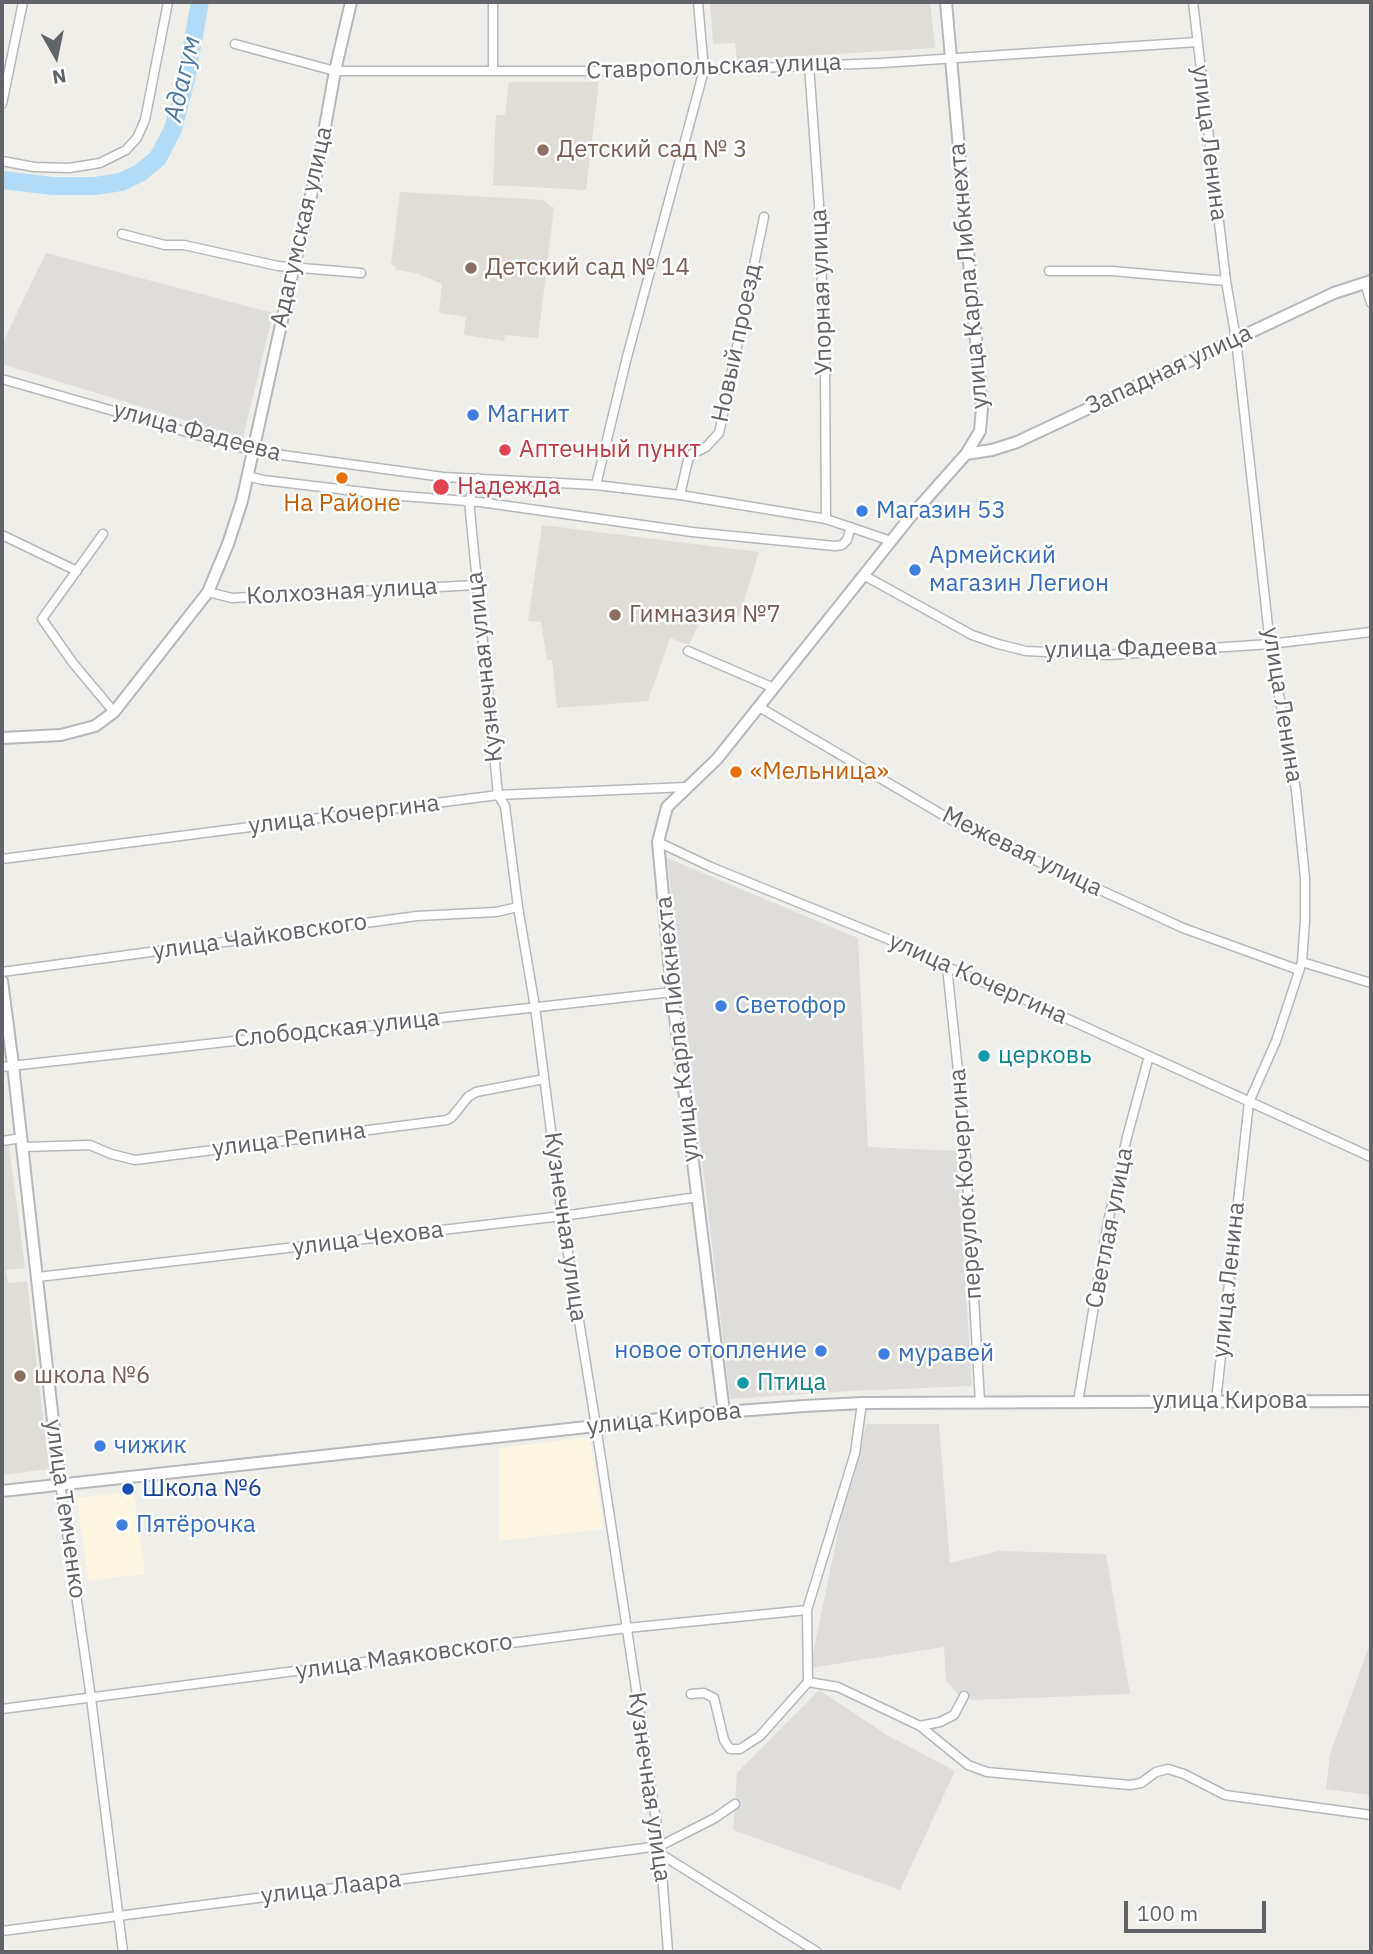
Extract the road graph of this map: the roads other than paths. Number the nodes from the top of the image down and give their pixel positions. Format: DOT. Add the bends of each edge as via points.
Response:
graph roads {
  1 [pos="23,2"];
  2 [pos="168,2"];
  3 [pos="351,2"];
  4 [pos="493,2"];
  5 [pos="698,2"];
  6 [pos="946,2"];
  7 [pos="1193,2"];
  8 [pos="1197,42"];
  9 [pos="235,44"];
  10 [pos="951,57"];
  11 [pos="809,65"];
  12 [pos="704,70"];
  13 [pos="335,71"];
  14 [pos="492,71"];
  15 [pos="2,104"];
  16 [pos="2,161"];
  17 [pos="764,217"];
  18 [pos="122,234"];
  19 [pos="294,266"];
  20 [pos="1049,271"];
  21 [pos="362,273"];
  22 [pos="1226,281"];
  23 [pos="1368,282"];
  24 [pos="1371,303"];
  25 [pos="1236,338"];
  26 [pos="2,379"];
  27 [pos="253,452"];
  28 [pos="966,454"];
  29 [pos="247,476"];
  30 [pos="478,478"];
  31 [pos="596,485"];
  32 [pos="680,495"];
  33 [pos="469,501"];
  34 [pos="826,519"];
  35 [pos="851,527"];
  36 [pos="103,534"];
  37 [pos="2,535"];
  38 [pos="891,541"];
  39 [pos="77,571"];
  40 [pos="865,576"];
  41 [pos="476,585"];
  42 [pos="208,592"];
  43 [pos="1371,632"];
  44 [pos="1270,644"];
  45 [pos="688,651"];
  46 [pos="775,688"];
  47 [pos="759,707"];
  48 [pos="114,712"];
  49 [pos="2,738"];
  50 [pos="687,787"];
  51 [pos="498,795"];
  52 [pos="658,842"];
  53 [pos="2,859"];
  54 [pos="518,907"];
  55 [pos="1300,966"];
  56 [pos="947,967"];
  57 [pos="2,972"];
  58 [pos="2,981"];
  59 [pos="1371,983"];
  60 [pos="672,992"];
  61 [pos="535,1007"];
  62 [pos="1149,1056"];
  63 [pos="8,1066"];
  64 [pos="544,1079"];
  65 [pos="1249,1102"];
  66 [pos="2,1141"];
  67 [pos="22,1143"];
  68 [pos="1371,1157"];
  69 [pos="698,1197"];
  70 [pos="562,1216"];
  71 [pos="38,1277"];
  72 [pos="1216,1401"];
  73 [pos="1371,1401"];
  74 [pos="981,1402"];
  75 [pos="1078,1402"];
  76 [pos="862,1403"];
  77 [pos="724,1412"];
  78 [pos="596,1426"];
  79 [pos="60,1483"];
  80 [pos="2,1492"];
  81 [pos="807,1610"];
  82 [pos="627,1628"];
  83 [pos="808,1682"];
  84 [pos="691,1694"];
  85 [pos="964,1696"];
  86 [pos="92,1698"];
  87 [pos="2,1709"];
  88 [pos="919,1726"];
  89 [pos="735,1804"];
  90 [pos="1371,1815"];
  91 [pos="660,1850"];
  92 [pos="119,1915"];
  93 [pos="2,1931"];
  94 [pos="122,1952"];
  95 [pos="668,1952"];
  96 [pos="817,1952"];
  1 -- 15 [label="street"];
  2 -- 16 [label="street" via="145,120 126,150 100,163 69,168"];
  3 -- 13 [label="main road, Адагумская улица"];
  4 -- 14 [label="street"];
  5 -- 12 [label="street"];
  6 -- 10 [label="main road, улица Карла Либкнехта"];
  7 -- 8 [label="street, улица Ленина"];
  8 -- 10 [label="street, Ставропольская улица"];
  8 -- 22 [label="street, улица Ленина"];
  9 -- 13 [label="street, Ставропольская улица"];
  10 -- 11 [label="street, Ставропольская улица"];
  10 -- 28 [label="main road, улица Карла Либкнехта" via="982,408 979,431"];
  11 -- 12 [label="street, Ставропольская улица"];
  11 -- 34 [label="street, Упорная улица" via="819,204"];
  12 -- 14 [label="street, Ставропольская улица"];
  12 -- 31 [label="street"];
  13 -- 14 [label="street, Ставропольская улица"];
  13 -- 19 [label="main road, Адагумская улица"];
  17 -- 32 [label="street, Новый проезд" via="719,433 688,460"];
  18 -- 19 [label="street"];
  19 -- 21 [label="street"];
  19 -- 27 [label="main road, Адагумская улица"];
  20 -- 22 [label="street" via="1112,271"];
  22 -- 25 [label="street, улица Ленина"];
  23 -- 24 [label="street"];
  23 -- 25 [label="main road, Западная улица"];
  25 -- 28 [label="main road, Западная улица" via="1017,442"];
  25 -- 44 [label="street, улица Ленина"];
  26 -- 27 [label="street, улица Фадеева"];
  27 -- 29 [label="main road, Колхозная улица"];
  27 -- 30 [label="street, улица Фадеева"];
  28 -- 38 [label="main road, улица Карла Либкнехта"];
  29 -- 33 [label="street, улица Фадеева"];
  29 -- 42 [label="main road, Колхозная улица" via="228,544"];
  30 -- 31 [label="street, улица Фадеева"];
  30 -- 33 [label="street"];
  31 -- 32 [label="street, улица Фадеева"];
  32 -- 34 [label="street, улица Фадеева"];
  33 -- 35 [label="street, улица Фадеева" via="692,532 835,546 847,540"];
  33 -- 41 [label="street, Кузнечная улица"];
  34 -- 35 [label="street, улица Фадеева"];
  35 -- 38 [label="street, улица Фадеева"];
  36 -- 39 [label="street"];
  37 -- 39 [label="street"];
  38 -- 40 [label="main road, улица Карла Либкнехта"];
  39 -- 48 [label="street" via="42,619"];
  40 -- 44 [label="street, улица Фадеева" via="972,635 1026,651 1108,655"];
  40 -- 46 [label="main road, улица Карла Либкнехта"];
  41 -- 42 [label="street, Колхозная улица" via="232,598"];
  41 -- 51 [label="street, Кузнечная улица"];
  42 -- 48 [label="main road, Колхозная улица"];
  43 -- 44 [label="street, улица Фадеева"];
  44 -- 55 [label="street, улица Ленина" via="1301,840 1306,919"];
  45 -- 46 [label="street"];
  46 -- 47 [label="main road, улица Карла Либкнехта"];
  47 -- 50 [label="main road, улица Карла Либкнехта" via="717,759"];
  47 -- 55 [label="street, Межевая улица" via="965,828 1183,928"];
  48 -- 49 [label="main road, Колхозная улица" via="81,731"];
  50 -- 51 [label="street, улица Кочергина"];
  50 -- 52 [label="main road, улица Карла Либкнехта" via="667,807"];
  51 -- 53 [label="street, улица Кочергина"];
  51 -- 54 [label="street, Кузнечная улица" via="505,806"];
  52 -- 56 [label="street, улица Кочергина"];
  52 -- 60 [label="main road, улица Карла Либкнехта"];
  54 -- 57 [label="street, улица Чайковского" via="417,916"];
  54 -- 61 [label="street, Кузнечная улица"];
  55 -- 59 [label="street, Межевая улица"];
  55 -- 65 [label="street, улица Ленина" via="1276,1041"];
  56 -- 62 [label="street, улица Кочергина"];
  56 -- 74 [label="street, переулок Кочергина" via="964,1127"];
  58 -- 63 [label="main road, улица Темченко"];
  60 -- 61 [label="street, Слободская улица"];
  60 -- 69 [label="main road, улица Карла Либкнехта"];
  61 -- 63 [label="street, Слободская улица"];
  61 -- 64 [label="street, Кузнечная улица"];
  62 -- 65 [label="street, улица Кочергина"];
  62 -- 75 [label="street, Светлая улица" via="1107,1227"];
  63 -- 67 [label="main road, улица Темченко"];
  64 -- 67 [label="street, улица Репина" via="476,1092 447,1120 135,1160 90,1145"];
  64 -- 70 [label="street, Кузнечная улица"];
  65 -- 68 [label="street, улица Кочергина"];
  65 -- 72 [label="street, улица Ленина"];
  66 -- 67 [label="street, улица Репина"];
  67 -- 71 [label="main road, улица Темченко"];
  69 -- 70 [label="street, улица Чехова"];
  69 -- 77 [label="main road, улица Карла Либкнехта"];
  70 -- 71 [label="street, улица Чехова"];
  70 -- 78 [label="street, Кузнечная улица"];
  71 -- 79 [label="main road, улица Темченко"];
  72 -- 73 [label="main road, улица Кирова"];
  72 -- 75 [label="main road, улица Кирова"];
  74 -- 75 [label="main road, улица Кирова"];
  74 -- 76 [label="main road, улица Кирова"];
  76 -- 77 [label="main road, улица Кирова"];
  76 -- 81 [label="street" via="855,1452"];
  77 -- 78 [label="main road, улица Кирова"];
  78 -- 79 [label="main road, улица Кирова"];
  78 -- 82 [label="street, Кузнечная улица"];
  79 -- 80 [label="main road, улица Кирова"];
  79 -- 86 [label="street, улица Темченко"];
  81 -- 82 [label="street, улица Маяковского"];
  81 -- 83 [label="street"];
  82 -- 86 [label="street, улица Маяковского"];
  82 -- 91 [label="street, Кузнечная улица"];
  83 -- 84 [label="street" via="760,1737 740,1749 730,1749 724,1740 714,1698"];
  83 -- 88 [label="street" via="838,1686"];
  85 -- 88 [label="street" via="954,1715"];
  86 -- 87 [label="street, улица Маяковского"];
  86 -- 92 [label="street, улица Темченко"];
  88 -- 90 [label="street" via="968,1765 987,1772 1130,1785 1168,1769 1225,1795"];
  89 -- 91 [label="street, улица Лаара"];
  91 -- 92 [label="street, улица Лаара"];
  91 -- 95 [label="street, Кузнечная улица"];
  91 -- 96 [label="street"];
  92 -- 93 [label="street, улица Лаара"];
  92 -- 94 [label="street, улица Темченко"];
}
